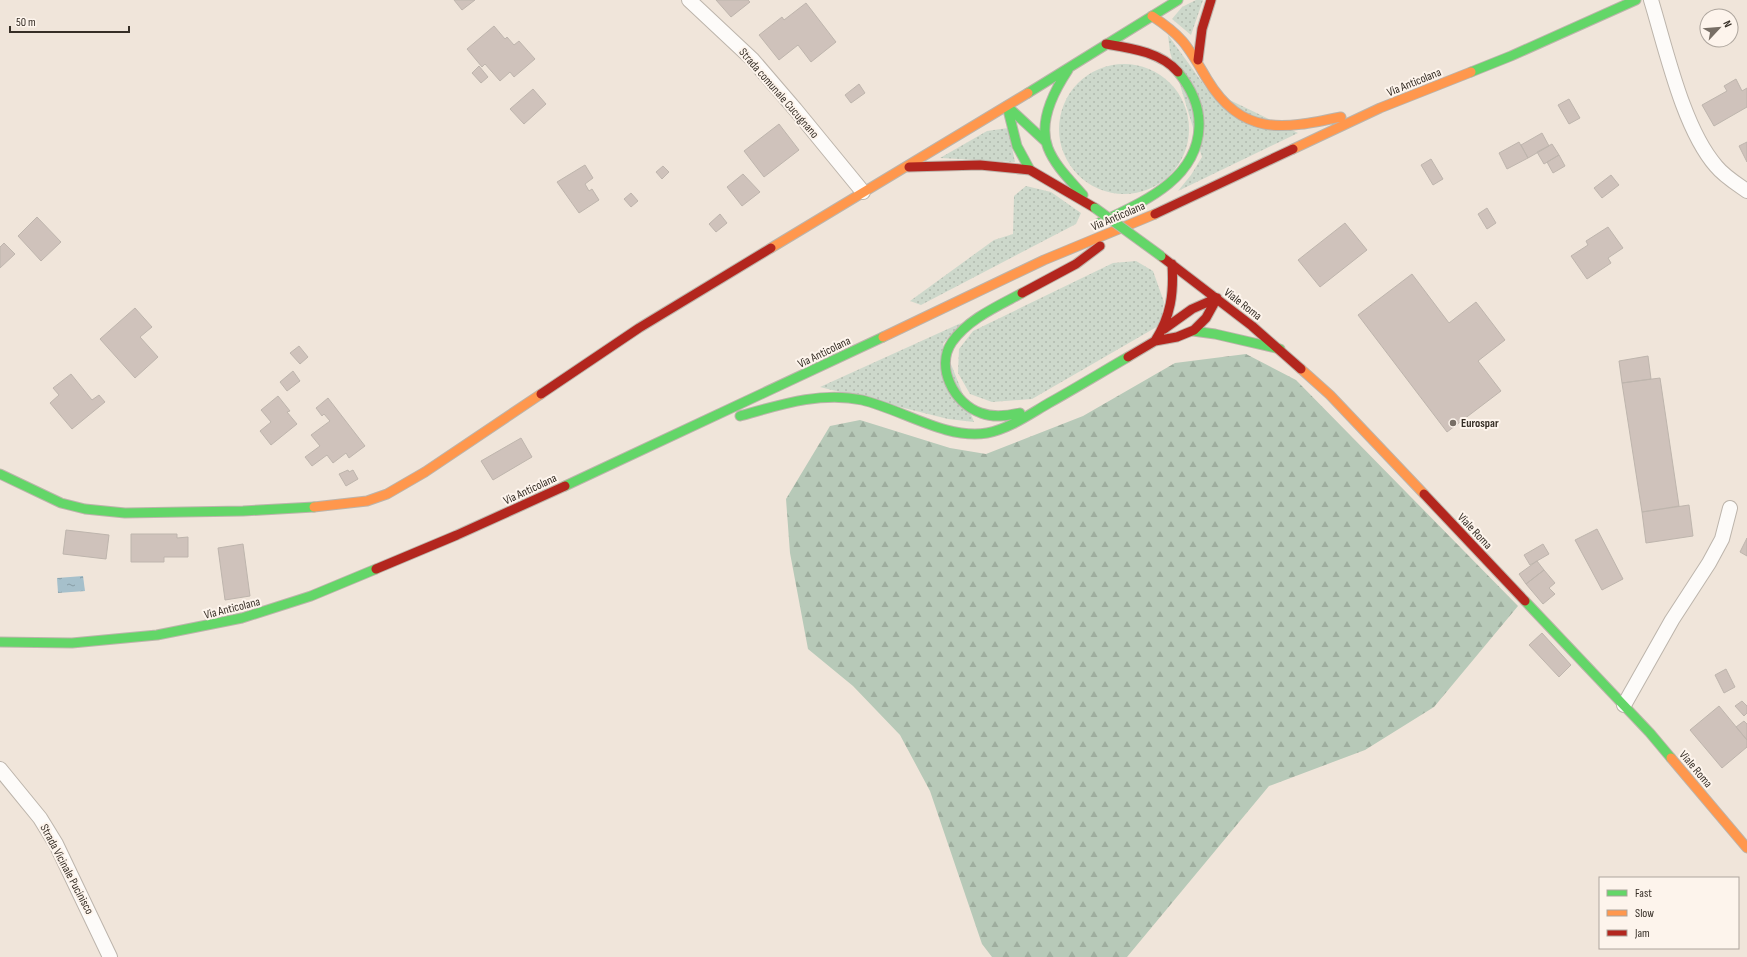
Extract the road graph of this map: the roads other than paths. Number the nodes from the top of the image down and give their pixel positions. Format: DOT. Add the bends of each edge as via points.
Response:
graph roads {
  1 [pos="689,0"];
  2 [pos="1178,0"];
  3 [pos="1212,0"];
  4 [pos="1636,0"];
  5 [pos="1651,0"];
  6 [pos="1152,16"];
  7 [pos="1156,31"];
  8 [pos="1106,44"];
  9 [pos="1162,48"];
  10 [pos="1198,60"];
  11 [pos="1168,62"];
  12 [pos="1073,65"];
  13 [pos="1007,106"];
  14 [pos="1380,108"];
  15 [pos="1046,142"];
  16 [pos="905,168"];
  17 [pos="1030,170"];
  18 [pos="1747,191"];
  19 [pos="863,192"];
  20 [pos="1095,208"];
  21 [pos="1089,228"];
  22 [pos="1115,231"];
  23 [pos="1072,238"];
  24 [pos="1044,260"];
  25 [pos="1172,264"];
  26 [pos="1217,298"];
  27 [pos="1164,329"];
  28 [pos="1193,331"];
  29 [pos="1155,341"];
  30 [pos="1280,350"];
  31 [pos="1040,408"];
  32 [pos="685,431"];
  33 [pos="0,474"];
  34 [pos="1730,508"];
  35 [pos="0,642"];
  36 [pos="1624,705"];
  37 [pos="2,775"];
  38 [pos="1747,848"];
  39 [pos="110,957"];
  1 -- 19 [label="street, Strada comunale Cucugnano" via="752,59"];
  2 -- 6 [label="main road"];
  3 -- 10 [label="main road" via="1202,29"];
  4 -- 14 [label="main road, Via Anticolana" via="1511,56"];
  5 -- 18 [label="street" via="1681,99 1702,148 1717,167"];
  6 -- 7 [label="main road"];
  6 -- 8 [label="main road"];
  6 -- 10 [label="main road" via="1181,36"];
  8 -- 11 [label="main road" via="1134,50"];
  8 -- 12 [label="main road"];
  9 -- 11 [label="main road"];
  10 -- 14 [label="main road" via="1225,103 1243,117 1263,125 1292,126"];
  11 -- 21 [label="main road" via="1185,81 1198,109 1200,133 1192,155 1184,168 1156,193"];
  12 -- 13 [label="main road"];
  12 -- 15 [label="main road" via="1059,84 1051,102"];
  13 -- 15 [label="main road"];
  13 -- 16 [label="main road"];
  13 -- 17 [label="main road" via="1017,146"];
  14 -- 22 [label="main road, Via Anticolana"];
  15 -- 20 [label="main road" via="1059,167"];
  16 -- 17 [label="main road" via="980,165"];
  16 -- 19 [label="main road"];
  17 -- 20 [label="main road"];
  19 -- 33 [label="main road" via="639,328 412,481 372,500 342,505 243,511 126,513 85,509 61,503"];
  20 -- 25 [label="main road, Viale Roma, bridge"];
  22 -- 24 [label="main road, Via Anticolana"];
  22 -- 31 [label="main road" via="1079,262 972,323 949,347 945,366 948,382 956,396 972,410 994,417"];
  23 -- 24 [label="main road"];
  24 -- 32 [label="main road, Via Anticolana"];
  25 -- 26 [label="main road, Viale Roma"];
  25 -- 27 [label="main road" via="1172,304"];
  26 -- 27 [label="main road" via="1192,308"];
  26 -- 28 [label="main road" via="1206,320"];
  26 -- 30 [label="main road, Viale Roma"];
  27 -- 29 [label="main road"];
  28 -- 29 [label="main road"];
  28 -- 30 [label="main road" via="1224,334 1253,345"];
  29 -- 31 [label="main road"];
  30 -- 36 [label="main road, Viale Roma" via="1330,395"];
  31 -- 32 [label="main road" via="995,431 964,433 862,400 818,398"];
  32 -- 35 [label="main road, Via Anticolana" via="457,535 328,589 267,611 206,627 134,638 72,643"];
  34 -- 36 [label="street" via="1722,540 1672,620"];
  36 -- 38 [label="main road, Viale Roma" via="1650,732"];
  37 -- 39 [label="street, Strada Vicinale Pucinisco" via="40,818 56,844"];
}
